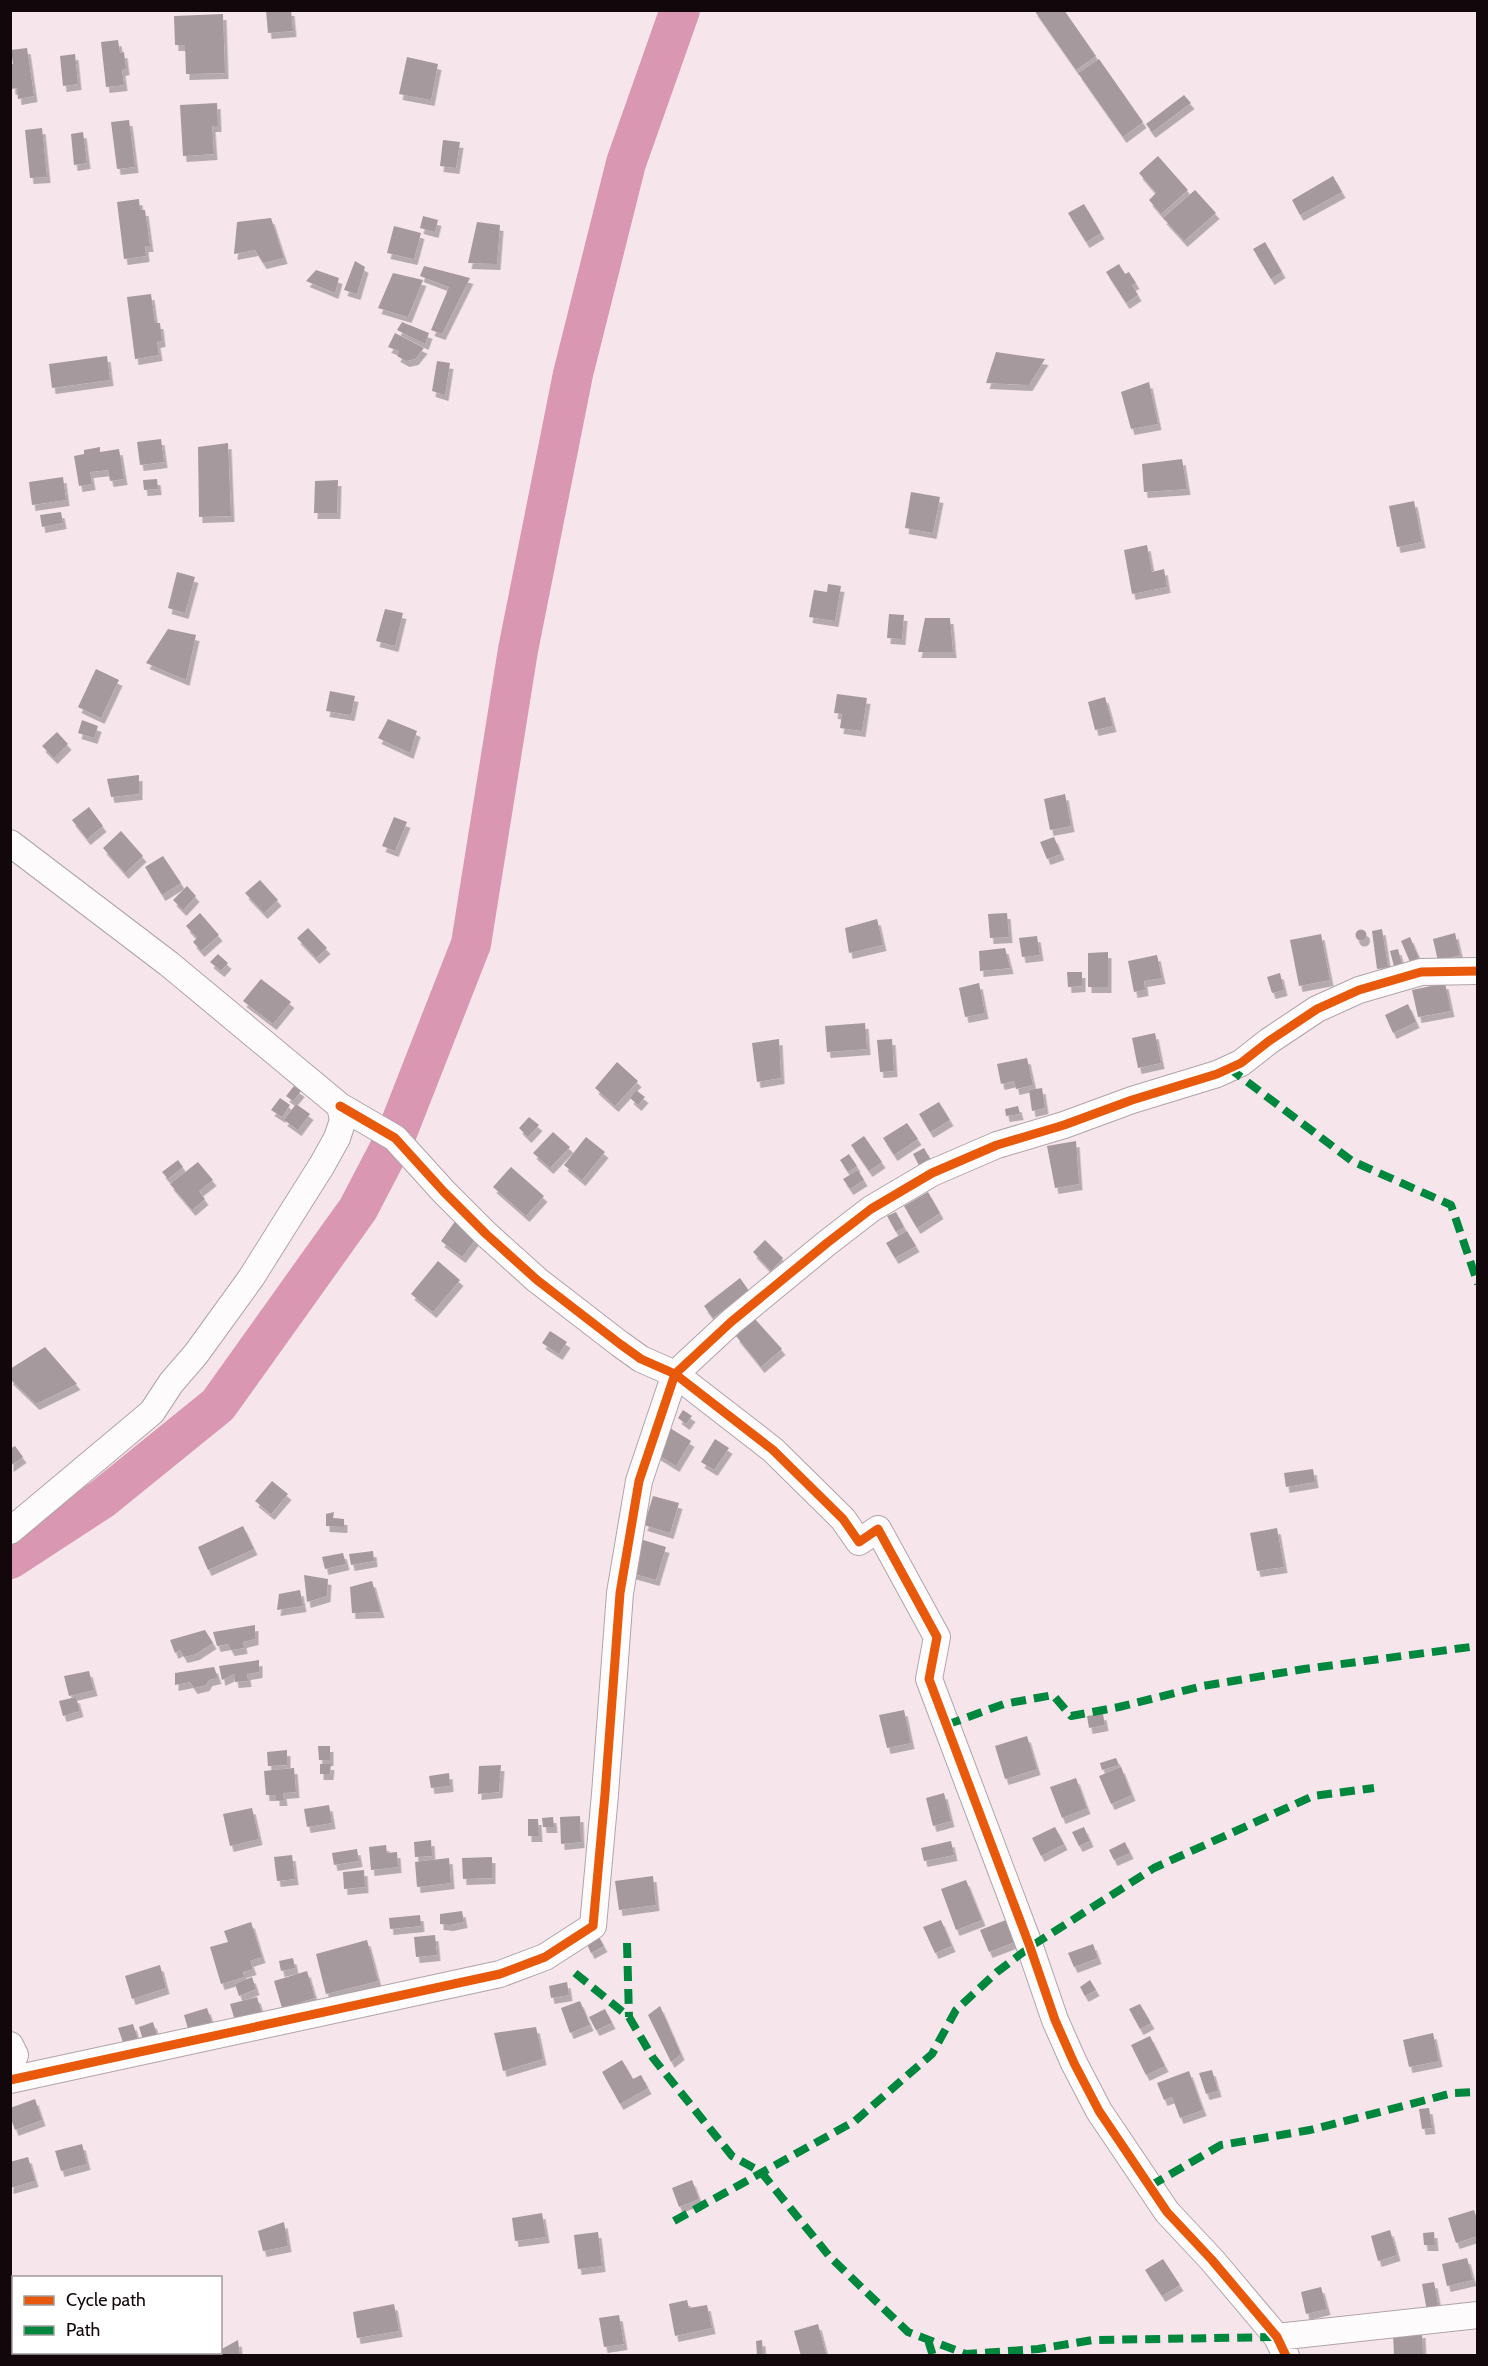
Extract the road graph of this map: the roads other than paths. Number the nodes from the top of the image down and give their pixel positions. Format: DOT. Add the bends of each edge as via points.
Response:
graph roads {
  1 [pos="10,843"];
  2 [pos="1478,971"];
  3 [pos="340,1106"];
  4 [pos="675,1374"];
  5 [pos="10,1531"];
  6 [pos="10,2045"];
  7 [pos="10,2066"];
  8 [pos="10,2080"];
  9 [pos="1478,2315"];
  10 [pos="1282,2346"];
  1 -- 3 [label="street" via="170,964"];
  2 -- 4 [label="street" via="1421,972 1359,990 1317,1009 1241,1063 1217,1074 997,1145 932,1173 871,1209 827,1243"];
  3 -- 4 [label="street" via="396,1138 453,1201 537,1280 641,1359"];
  3 -- 5 [label="street" via="343,1120 322,1165 251,1278 152,1412"];
  4 -- 8 [label="street" via="639,1481 620,1593 593,1926 545,1957 500,1974"];
  4 -- 10 [label="street" via="772,1450 843,1519 859,1542 878,1529 937,1637 928,1679 1074,2063 1099,2111 1167,2212"];
  6 -- 7 [label="street" via="15,2055"];
  9 -- 10 [label="street"];
}
